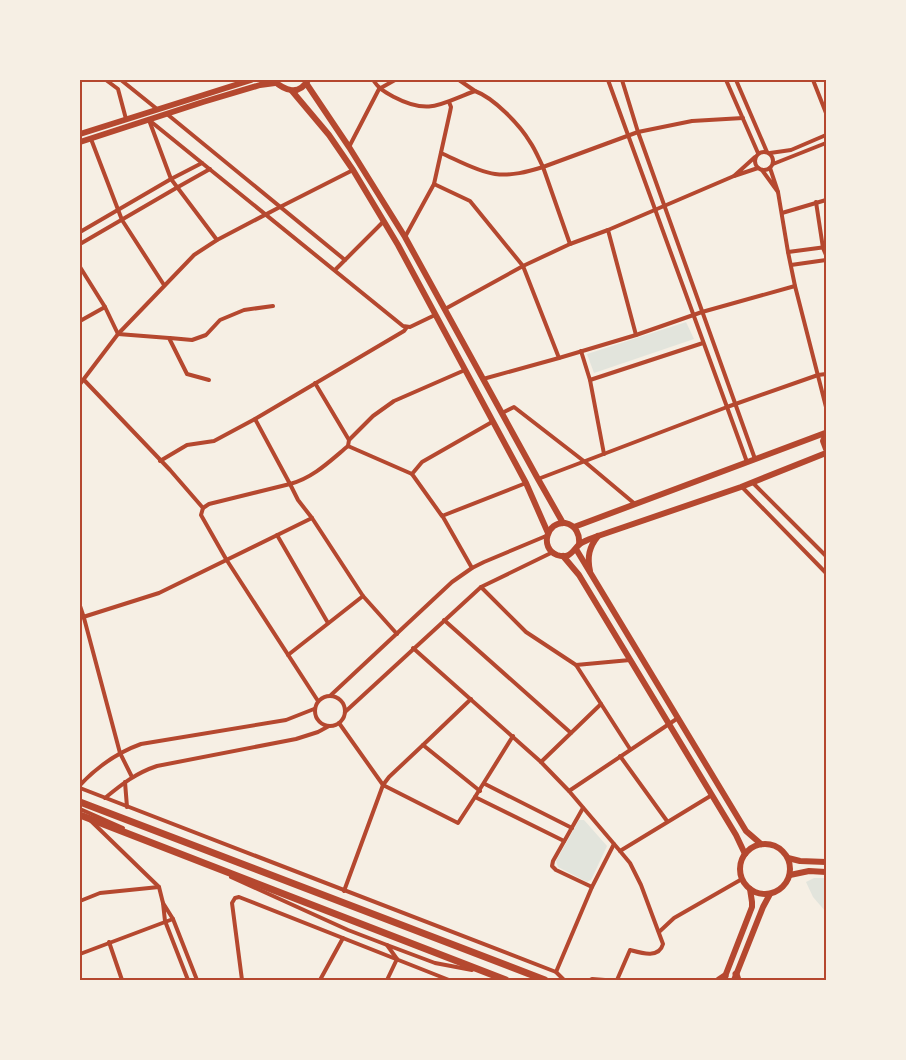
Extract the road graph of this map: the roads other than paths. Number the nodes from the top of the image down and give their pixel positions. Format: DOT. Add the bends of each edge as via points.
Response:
graph roads {
  1 [pos="106,80"];
  2 [pos="122,80"];
  3 [pos="251,80"];
  4 [pos="373,80"];
  5 [pos="395,80"];
  6 [pos="459,80"];
  7 [pos="608,80"];
  8 [pos="622,80"];
  9 [pos="726,80"];
  10 [pos="736,80"];
  11 [pos="813,80"];
  12 [pos="274,81"];
  13 [pos="307,81"];
  14 [pos="379,89"];
  15 [pos="292,91"];
  16 [pos="476,91"];
  17 [pos="449,102"];
  18 [pos="157,109"];
  19 [pos="826,113"];
  20 [pos="166,114"];
  21 [pos="743,118"];
  22 [pos="126,119"];
  23 [pos="148,120"];
  24 [pos="638,132"];
  25 [pos="80,134"];
  26 [pos="826,135"];
  27 [pos="629,136"];
  28 [pos="91,138"];
  29 [pos="80,142"];
  30 [pos="826,143"];
  31 [pos="349,147"];
  32 [pos="768,152"];
  33 [pos="441,153"];
  34 [pos="757,155"];
  35 [pos="202,163"];
  36 [pos="772,166"];
  37 [pos="543,167"];
  38 [pos="760,169"];
  39 [pos="210,170"];
  40 [pos="353,170"];
  41 [pos="734,176"];
  42 [pos="171,179"];
  43 [pos="434,183"];
  44 [pos="178,187"];
  45 [pos="778,192"];
  46 [pos="826,200"];
  47 [pos="816,202"];
  48 [pos="665,206"];
  49 [pos="280,207"];
  50 [pos="118,210"];
  51 [pos="656,210"];
  52 [pos="782,213"];
  53 [pos="266,215"];
  54 [pos="122,220"];
  55 [pos="384,222"];
  56 [pos="608,230"];
  57 [pos="80,232"];
  58 [pos="405,237"];
  59 [pos="217,240"];
  60 [pos="80,244"];
  61 [pos="570,244"];
  62 [pos="825,247"];
  63 [pos="788,252"];
  64 [pos="826,255"];
  65 [pos="345,260"];
  66 [pos="826,260"];
  67 [pos="791,265"];
  68 [pos="523,266"];
  69 [pos="80,267"];
  70 [pos="335,270"];
  71 [pos="164,285"];
  72 [pos="795,286"];
  73 [pos="273,306"];
  74 [pos="105,307"];
  75 [pos="445,309"];
  76 [pos="702,312"];
  77 [pos="436,314"];
  78 [pos="694,315"];
  79 [pos="80,321"];
  80 [pos="407,327"];
  81 [pos="118,334"];
  82 [pos="636,335"];
  83 [pos="169,338"];
  84 [pos="703,343"];
  85 [pos="581,351"];
  86 [pos="559,358"];
  87 [pos="465,370"];
  88 [pos="826,374"];
  89 [pos="818,375"];
  90 [pos="483,379"];
  91 [pos="84,380"];
  92 [pos="209,380"];
  93 [pos="590,380"];
  94 [pos="315,383"];
  95 [pos="80,384"];
  96 [pos="735,405"];
  97 [pos="727,407"];
  98 [pos="826,407"];
  99 [pos="501,413"];
  100 [pos="255,419"];
  101 [pos="493,421"];
  102 [pos="826,433"];
  103 [pos="349,440"];
  104 [pos="348,446"];
  105 [pos="826,451"];
  106 [pos="604,454"];
  107 [pos="755,459"];
  108 [pos="160,461"];
  109 [pos="585,462"];
  110 [pos="747,462"];
  111 [pos="412,474"];
  112 [pos="538,479"];
  113 [pos="752,482"];
  114 [pos="526,483"];
  115 [pos="290,484"];
  116 [pos="741,487"];
  117 [pos="635,504"];
  118 [pos="203,508"];
  119 [pos="442,516"];
  120 [pos="312,518"];
  121 [pos="563,523"];
  122 [pos="574,527"];
  123 [pos="548,534"];
  124 [pos="277,535"];
  125 [pos="598,536"];
  126 [pos="578,547"];
  127 [pos="553,552"];
  128 [pos="563,556"];
  129 [pos="826,556"];
  130 [pos="226,559"];
  131 [pos="826,564"];
  132 [pos="472,568"];
  133 [pos="822,569"];
  134 [pos="826,573"];
  135 [pos="591,574"];
  136 [pos="481,587"];
  137 [pos="363,596"];
  138 [pos="80,606"];
  139 [pos="82,618"];
  140 [pos="444,620"];
  141 [pos="328,624"];
  142 [pos="397,634"];
  143 [pos="413,648"];
  144 [pos="288,655"];
  145 [pos="630,660"];
  146 [pos="576,665"];
  147 [pos="331,695"];
  148 [pos="471,699"];
  149 [pos="318,701"];
  150 [pos="601,704"];
  151 [pos="314,710"];
  152 [pos="345,712"];
  153 [pos="678,717"];
  154 [pos="339,723"];
  155 [pos="669,723"];
  156 [pos="329,726"];
  157 [pos="571,732"];
  158 [pos="513,736"];
  159 [pos="423,745"];
  160 [pos="630,749"];
  161 [pos="120,753"];
  162 [pos="620,756"];
  163 [pos="541,762"];
  164 [pos="132,777"];
  165 [pos="125,782"];
  166 [pos="485,784"];
  167 [pos="383,786"];
  168 [pos="80,787"];
  169 [pos="480,791"];
  170 [pos="568,791"];
  171 [pos="712,795"];
  172 [pos="105,798"];
  173 [pos="475,798"];
  174 [pos="80,802"];
  175 [pos="127,807"];
  176 [pos="583,808"];
  177 [pos="80,811"];
  178 [pos="667,821"];
  179 [pos="572,828"];
  180 [pos="564,841"];
  181 [pos="614,844"];
  182 [pos="761,844"];
  183 [pos="620,851"];
  184 [pos="745,854"];
  185 [pos="788,858"];
  186 [pos="826,862"];
  187 [pos="826,872"];
  188 [pos="790,875"];
  189 [pos="742,879"];
  190 [pos="159,886"];
  191 [pos="592,887"];
  192 [pos="750,889"];
  193 [pos="344,891"];
  194 [pos="770,894"];
  195 [pos="80,901"];
  196 [pos="163,903"];
  197 [pos="173,919"];
  198 [pos="165,921"];
  199 [pos="659,932"];
  200 [pos="343,938"];
  201 [pos="109,942"];
  202 [pos="387,945"];
  203 [pos="80,954"];
  204 [pos="398,959"];
  205 [pos="435,963"];
  206 [pos="426,970"];
  207 [pos="485,972"];
  208 [pos="556,972"];
  209 [pos="736,978"];
  210 [pos="722,979"];
  211 [pos="122,981"];
  212 [pos="188,981"];
  213 [pos="197,981"];
  214 [pos="242,981"];
  215 [pos="320,981"];
  216 [pos="387,981"];
  217 [pos="449,981"];
  218 [pos="506,981"];
  219 [pos="545,981"];
  220 [pos="564,981"];
  221 [pos="590,981"];
  222 [pos="605,981"];
  223 [pos="617,981"];
  1 -- 22 [label="street" via="118,89"];
  2 -- 18 [label="street"];
  3 -- 18 [label="main road"];
  4 -- 14 [label="street"];
  5 -- 14 [label="street"];
  6 -- 16 [label="street"];
  7 -- 27 [label="street"];
  8 -- 24 [label="street"];
  9 -- 21 [label="street"];
  10 -- 32 [label="street"];
  11 -- 19 [label="street"];
  12 -- 15 [label="main road"];
  12 -- 20 [label="main road"];
  13 -- 15 [label="main road" via="300,90"];
  13 -- 31 [label="main road"];
  14 -- 17 [label="street" via="421,107"];
  14 -- 31 [label="street"];
  15 -- 40 [label="main road" via="320,122"];
  16 -- 17 [label="street"];
  16 -- 37 [label="street" via="519,128"];
  17 -- 33 [label="street"];
  18 -- 22 [label="main road"];
  20 -- 23 [label="main road"];
  20 -- 49 [label="street"];
  21 -- 24 [label="street" via="692,121"];
  21 -- 34 [label="street"];
  22 -- 25 [label="main road"];
  23 -- 28 [label="main road"];
  23 -- 35 [label="street"];
  23 -- 42 [label="street"];
  24 -- 27 [label="street"];
  24 -- 48 [label="street"];
  26 -- 32 [label="street" via="791,150"];
  27 -- 37 [label="street"];
  27 -- 51 [label="street"];
  28 -- 29 [label="main road"];
  28 -- 50 [label="street"];
  30 -- 36 [label="street"];
  31 -- 58 [label="main road"];
  32 -- 34 [label="street"];
  32 -- 36 [label="street" via="773,158"];
  33 -- 37 [label="street" via="494,174 518,174"];
  33 -- 43 [label="street"];
  34 -- 38 [label="street" via="755,164"];
  34 -- 41 [label="street"];
  35 -- 39 [label="street"];
  35 -- 42 [label="street"];
  36 -- 38 [label="street"];
  36 -- 45 [label="street"];
  37 -- 61 [label="street"];
  38 -- 41 [label="street"];
  38 -- 45 [label="street"];
  39 -- 44 [label="street"];
  39 -- 53 [label="street"];
  40 -- 49 [label="street"];
  40 -- 55 [label="main road"];
  41 -- 48 [label="street"];
  42 -- 44 [label="street"];
  42 -- 50 [label="street"];
  43 -- 58 [label="street"];
  43 -- 68 [label="street" via="470,201"];
  44 -- 54 [label="street"];
  44 -- 59 [label="street"];
  45 -- 52 [label="street"];
  46 -- 47 [label="street"];
  47 -- 52 [label="street"];
  47 -- 62 [label="street"];
  48 -- 51 [label="street"];
  48 -- 76 [label="street"];
  49 -- 53 [label="street"];
  49 -- 65 [label="street"];
  50 -- 54 [label="street"];
  50 -- 57 [label="street"];
  51 -- 56 [label="street"];
  51 -- 78 [label="street"];
  52 -- 63 [label="street"];
  53 -- 59 [label="street"];
  53 -- 70 [label="street"];
  54 -- 60 [label="street"];
  54 -- 71 [label="street"];
  55 -- 65 [label="street"];
  55 -- 77 [label="main road"];
  56 -- 61 [label="street"];
  56 -- 82 [label="street"];
  58 -- 75 [label="main road"];
  59 -- 71 [label="street" via="194,255"];
  61 -- 68 [label="street"];
  62 -- 63 [label="street"];
  62 -- 64 [label="street"];
  63 -- 67 [label="street"];
  65 -- 70 [label="street"];
  66 -- 67 [label="street"];
  67 -- 72 [label="street"];
  68 -- 75 [label="street"];
  68 -- 86 [label="street"];
  69 -- 74 [label="street"];
  70 -- 80 [label="street"];
  71 -- 81 [label="street"];
  72 -- 76 [label="street"];
  72 -- 89 [label="street"];
  73 -- 83 [label="street" via="228,316 206,335 192,340"];
  74 -- 79 [label="street"];
  74 -- 81 [label="street"];
  75 -- 90 [label="main road"];
  76 -- 78 [label="street"];
  76 -- 96 [label="street"];
  77 -- 80 [label="street"];
  77 -- 87 [label="main road"];
  78 -- 82 [label="street"];
  78 -- 84 [label="street"];
  80 -- 94 [label="street"];
  81 -- 83 [label="street"];
  81 -- 91 [label="street"];
  82 -- 85 [label="street"];
  83 -- 92 [label="street" via="187,374"];
  84 -- 93 [label="street"];
  84 -- 97 [label="street"];
  85 -- 86 [label="street"];
  85 -- 93 [label="street"];
  86 -- 90 [label="street"];
  87 -- 101 [label="main road"];
  87 -- 103 [label="street" via="394,401"];
  88 -- 89 [label="street"];
  89 -- 96 [label="street"];
  89 -- 98 [label="street"];
  90 -- 99 [label="main road"];
  91 -- 95 [label="street"];
  91 -- 108 [label="street"];
  93 -- 106 [label="street"];
  94 -- 100 [label="street"];
  94 -- 103 [label="street"];
  96 -- 97 [label="street"];
  96 -- 107 [label="street"];
  97 -- 106 [label="street"];
  97 -- 110 [label="street"];
  99 -- 109 [label="street" via="514,407"];
  99 -- 112 [label="main road"];
  100 -- 108 [label="street" via="214,441 187,445"];
  100 -- 115 [label="street"];
  101 -- 111 [label="street" via="422,462"];
  101 -- 114 [label="main road"];
  102 -- 105 [label="main road"];
  102 -- 107 [label="main road"];
  103 -- 104 [label="street"];
  104 -- 111 [label="street"];
  104 -- 115 [label="street" via="321,469"];
  105 -- 113 [label="main road"];
  106 -- 109 [label="street"];
  107 -- 110 [label="main road"];
  108 -- 118 [label="street"];
  109 -- 112 [label="street"];
  109 -- 117 [label="street"];
  110 -- 117 [label="main road"];
  111 -- 119 [label="street"];
  112 -- 121 [label="main road"];
  113 -- 116 [label="main road"];
  113 -- 129 [label="street"];
  114 -- 119 [label="street"];
  114 -- 123 [label="main road"];
  115 -- 118 [label="street"];
  115 -- 120 [label="street"];
  116 -- 125 [label="main road"];
  116 -- 133 [label="street"];
  117 -- 122 [label="main road"];
  118 -- 130 [label="street" via="201,515"];
  119 -- 132 [label="street"];
  120 -- 124 [label="street"];
  120 -- 137 [label="street"];
  121 -- 122 [label="main road"];
  121 -- 123 [label="main road"];
  122 -- 126 [label="main road" via="579,534"];
  123 -- 127 [label="main road" via="547,544"];
  123 -- 132 [label="street"];
  124 -- 130 [label="street"];
  124 -- 141 [label="street"];
  125 -- 126 [label="main road"];
  125 -- 135 [label="main road" via="589,555"];
  126 -- 128 [label="main road"];
  126 -- 135 [label="main road"];
  127 -- 128 [label="main road"];
  127 -- 136 [label="street"];
  128 -- 145 [label="main road" via="579,574"];
  130 -- 139 [label="street" via="159,593"];
  130 -- 144 [label="street"];
  131 -- 133 [label="street"];
  132 -- 142 [label="street"];
  133 -- 134 [label="street"];
  135 -- 153 [label="main road"];
  136 -- 140 [label="street"];
  136 -- 146 [label="street" via="526,632"];
  137 -- 141 [label="street"];
  137 -- 142 [label="street"];
  138 -- 139 [label="street"];
  139 -- 161 [label="street"];
  140 -- 143 [label="street"];
  140 -- 157 [label="street"];
  141 -- 144 [label="street"];
  142 -- 147 [label="street"];
  143 -- 148 [label="street"];
  143 -- 152 [label="street"];
  144 -- 149 [label="street"];
  145 -- 146 [label="street"];
  145 -- 155 [label="main road"];
  146 -- 150 [label="street"];
  147 -- 149 [label="street"];
  147 -- 152 [label="street" via="340,699"];
  148 -- 158 [label="street"];
  148 -- 159 [label="street"];
  149 -- 151 [label="street"];
  150 -- 157 [label="street"];
  150 -- 160 [label="street"];
  151 -- 156 [label="street" via="320,722"];
  151 -- 161 [label="street" via="286,720 141,744"];
  152 -- 154 [label="street"];
  153 -- 155 [label="street"];
  153 -- 182 [label="main road" via="746,831"];
  154 -- 156 [label="street"];
  154 -- 167 [label="street"];
  155 -- 160 [label="street"];
  155 -- 171 [label="main road"];
  156 -- 164 [label="street" via="296,739 157,766"];
  157 -- 163 [label="street"];
  158 -- 163 [label="street"];
  158 -- 166 [label="street"];
  159 -- 167 [label="street"];
  159 -- 169 [label="street"];
  160 -- 162 [label="street"];
  161 -- 164 [label="street"];
  161 -- 168 [label="street" via="98,767"];
  162 -- 170 [label="street"];
  162 -- 178 [label="street"];
  163 -- 170 [label="street"];
  164 -- 165 [label="street"];
  165 -- 172 [label="street"];
  165 -- 175 [label="street"];
  166 -- 169 [label="street"];
  166 -- 179 [label="street"];
  167 -- 173 [label="street" via="458,823"];
  167 -- 193 [label="street"];
  168 -- 172 [label="street"];
  169 -- 173 [label="street"];
  170 -- 176 [label="street"];
  171 -- 178 [label="street"];
  171 -- 184 [label="main road"];
  172 -- 175 [label="street"];
  173 -- 180 [label="street"];
  174 -- 219 [label="highway"];
  175 -- 193 [label="street"];
  176 -- 179 [label="street"];
  176 -- 181 [label="street"];
  177 -- 190 [label="street"];
  177 -- 202 [label="street"];
  177 -- 207 [label="highway"];
  178 -- 183 [label="street"];
  179 -- 180 [label="street"];
  180 -- 191 [label="street" via="552,866"];
  181 -- 183 [label="street"];
  181 -- 191 [label="street"];
  182 -- 184 [label="main road"];
  182 -- 185 [label="main road" via="778,847"];
  183 -- 199 [label="street" via="641,885"];
  184 -- 189 [label="main road" via="740,868"];
  185 -- 186 [label="main road"];
  185 -- 188 [label="main road"];
  187 -- 188 [label="main road"];
  188 -- 194 [label="main road" via="785,885"];
  189 -- 192 [label="main road"];
  189 -- 199 [label="street" via="674,918"];
  190 -- 195 [label="street" via="100,893"];
  190 -- 196 [label="street"];
  191 -- 208 [label="street"];
  192 -- 194 [label="main road"];
  192 -- 210 [label="main road" via="752,907"];
  193 -- 208 [label="street"];
  194 -- 209 [label="main road"];
  196 -- 197 [label="street"];
  196 -- 198 [label="street"];
  197 -- 198 [label="street"];
  197 -- 213 [label="street"];
  198 -- 201 [label="street"];
  198 -- 212 [label="street"];
  199 -- 223 [label="street" via="662,950 650,954 630,950"];
  200 -- 204 [label="street"];
  200 -- 214 [label="street" via="235,898 232,903"];
  200 -- 215 [label="street"];
  201 -- 203 [label="street"];
  201 -- 211 [label="street"];
  202 -- 204 [label="street"];
  202 -- 205 [label="street"];
  204 -- 206 [label="street"];
  204 -- 216 [label="street"];
  205 -- 206 [label="street"];
  205 -- 207 [label="street"];
  206 -- 217 [label="street"];
  207 -- 218 [label="highway"];
  208 -- 220 [label="street"];
  221 -- 222 [label="street"];
}
